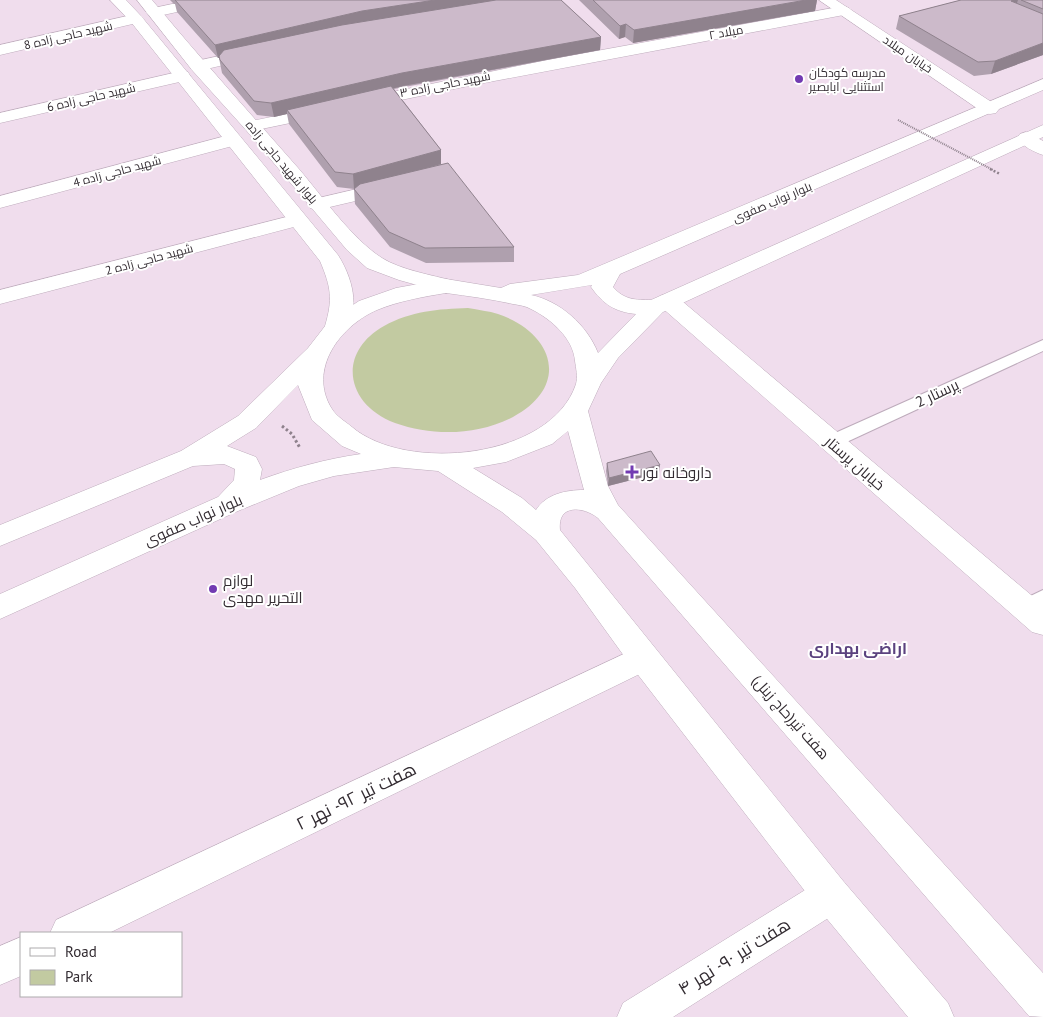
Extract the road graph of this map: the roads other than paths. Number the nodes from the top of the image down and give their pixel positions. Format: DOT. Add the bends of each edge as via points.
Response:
graph roads {
  1 [pos="117,0"];
  2 [pos="213,0"];
  3 [pos="826,0"];
  4 [pos="149,6"];
  5 [pos="844,12"];
  6 [pos="136,19"];
  7 [pos="595,39"];
  8 [pos="272,49"];
  9 [pos="0,50"];
  10 [pos="609,52"];
  11 [pos="190,71"];
  12 [pos="1043,84"];
  13 [pos="990,108"];
  14 [pos="0,118"];
  15 [pos="252,126"];
  16 [pos="1038,139"];
  17 [pos="234,140"];
  18 [pos="410,182"];
  19 [pos="0,202"];
  20 [pos="317,204"];
  21 [pos="298,220"];
  22 [pos="612,270"];
  23 [pos="446,286"];
  24 [pos="492,293"];
  25 [pos="0,297"];
  26 [pos="661,304"];
  27 [pos="337,326"];
  28 [pos="1043,344"];
  29 [pos="316,353"];
  30 [pos="589,382"];
  31 [pos="574,411"];
  32 [pos="832,442"];
  33 [pos="190,457"];
  34 [pos="395,458"];
  35 [pos="444,463"];
  36 [pos="228,504"];
  37 [pos="608,510"];
  38 [pos="546,532"];
  39 [pos="0,536"];
  40 [pos="0,606"];
  41 [pos="1037,610"];
  42 [pos="643,658"];
  43 [pos="831,895"];
  44 [pos="71,932"];
  45 [pos="20,956"];
  46 [pos="0,966"];
  47 [pos="1043,1002"];
  48 [pos="637,1017"];
  49 [pos="934,1017"];
  1 -- 6 [label="street, بلوار شهید حاجی زاده"];
  2 -- 4 [label="street"];
  3 -- 5 [label="street, خیابان میلاد"];
  4 -- 11 [label="street, بلوار شهید حاجی زاده"];
  5 -- 10 [label="street, میلاد ۲"];
  5 -- 13 [label="street, خیابان میلاد"];
  6 -- 9 [label="street, شهید حاجی زاده 8"];
  6 -- 11 [label="street, بلوار شهید حاجی زاده"];
  7 -- 10 [label="street"];
  8 -- 11 [label="street, شهید حاجی زاده 6"];
  10 -- 15 [label="street, شهید حاجی زاده ۳"];
  11 -- 14 [label="street, شهید حاجی زاده 6"];
  11 -- 15 [label="street, بلوار شهید حاجی زاده"];
  11 -- 17 [label="street, بلوار شهید حاجی زاده"];
  12 -- 13 [label="street, بلوار نواب صفوی"];
  13 -- 22 [label="street, بلوار نواب صفوی"];
  15 -- 20 [label="street, بلوار شهید حاجی زاده"];
  16 -- 26 [label="street"];
  17 -- 19 [label="street, شهید حاجی زاده 4"];
  17 -- 21 [label="street, بلوار شهید حاجی زاده"];
  18 -- 20 [label="street"];
  20 -- 23 [label="street, بلوار شهید حاجی زاده" via="354,246 375,263"];
  21 -- 25 [label="street, شهید حاجی زاده 2"];
  21 -- 27 [label="street, بلوار شهید حاجی زاده" via="330,260 343,287 343,304"];
  22 -- 24 [label="street, بلوار نواب صفوی" via="582,281"];
  22 -- 26 [label="street" via="602,287 608,298 627,306"];
  23 -- 24 [label="street"];
  23 -- 27 [label="street" via="404,293 367,306"];
  24 -- 30 [label="street" via="538,303 568,324 586,351"];
  26 -- 30 [label="street" via="610,353"];
  26 -- 32 [label="street, خیابان پرستار"];
  27 -- 29 [label="street"];
  28 -- 32 [label="lane, پرستار 2"];
  29 -- 33 [label="street" via="248,422"];
  29 -- 34 [label="street" via="310,384 321,414 351,440"];
  30 -- 31 [label="street"];
  31 -- 35 [label="street" via="543,438 498,456"];
  31 -- 37 [label="street, هفت تیر(حاج زینل)" via="595,486"];
  32 -- 41 [label="street, خیابان پرستار"];
  33 -- 36 [label="street" via="226,455 247,463 250,477"];
  33 -- 39 [label="street"];
  34 -- 35 [label="street"];
  34 -- 36 [label="street, بلوار نواب صفوی" via="334,467 290,479"];
  35 -- 38 [label="street" via="512,505"];
  36 -- 40 [label="street, بلوار نواب صفوی"];
  37 -- 38 [label="street" via="596,503 580,500 564,502 551,509 545,520"];
  37 -- 47 [label="street, هفت تیر(حاج زینل)"];
  38 -- 42 [label="street"];
  42 -- 43 [label="street"];
  42 -- 44 [label="street, هفت تیر ۹۲- نهر ۲"];
  43 -- 48 [label="street, هفت تیر ۹۰- نهر ۴"];
  43 -- 49 [label="street"];
  45 -- 46 [label="street"];
}
